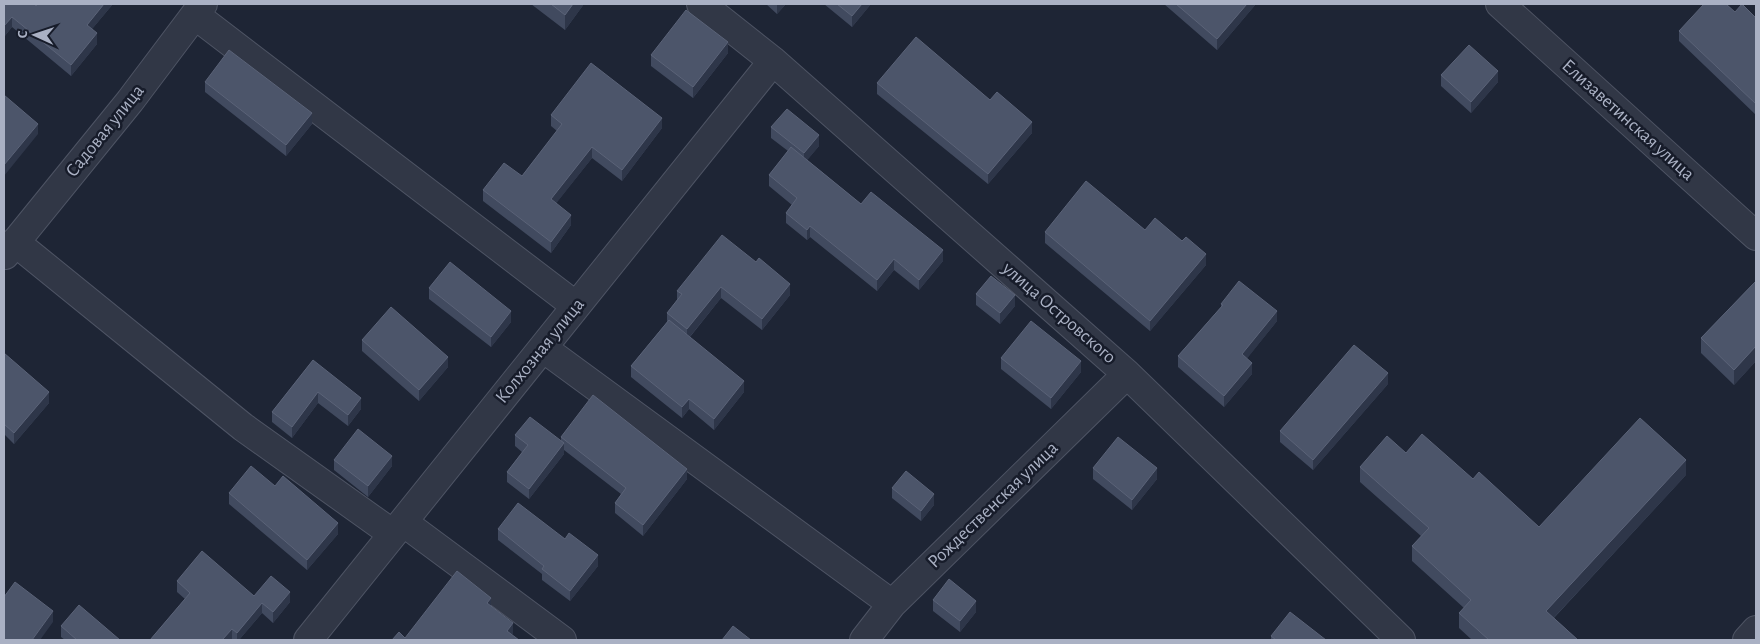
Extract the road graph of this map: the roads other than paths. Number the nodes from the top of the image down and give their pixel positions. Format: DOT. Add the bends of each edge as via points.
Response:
graph roads {
  1 [pos="701,4"];
  2 [pos="1500,4"];
  3 [pos="199,9"];
  4 [pos="773,61"];
  5 [pos="1756,236"];
  6 [pos="10,249"];
  7 [pos="576,306"];
  8 [pos="543,348"];
  9 [pos="1127,374"];
  10 [pos="398,528"];
  11 [pos="892,604"];
  12 [pos="1756,630"];
  13 [pos="308,640"];
  14 [pos="562,640"];
  15 [pos="864,640"];
  16 [pos="1401,640"];
  17 [pos="1746,640"];
  1 -- 4 [label="street, улица Островского"];
  2 -- 5 [label="street, Елизаветинская улица"];
  3 -- 6 [label="street, Садовая улица" via="130,101"];
  3 -- 7 [label="street"];
  4 -- 7 [label="street, Колхозная улица"];
  4 -- 9 [label="street, улица Островского"];
  6 -- 10 [label="street" via="243,427"];
  7 -- 8 [label="street, Колхозная улица"];
  8 -- 10 [label="street, Колхозная улица"];
  8 -- 11 [label="street"];
  9 -- 11 [label="street, Рождественская улица"];
  9 -- 16 [label="street, улица Островского"];
  10 -- 13 [label="street, Колхозная улица"];
  10 -- 14 [label="street"];
  11 -- 15 [label="street, Рождественская улица"];
  12 -- 17 [label="street"];
}
